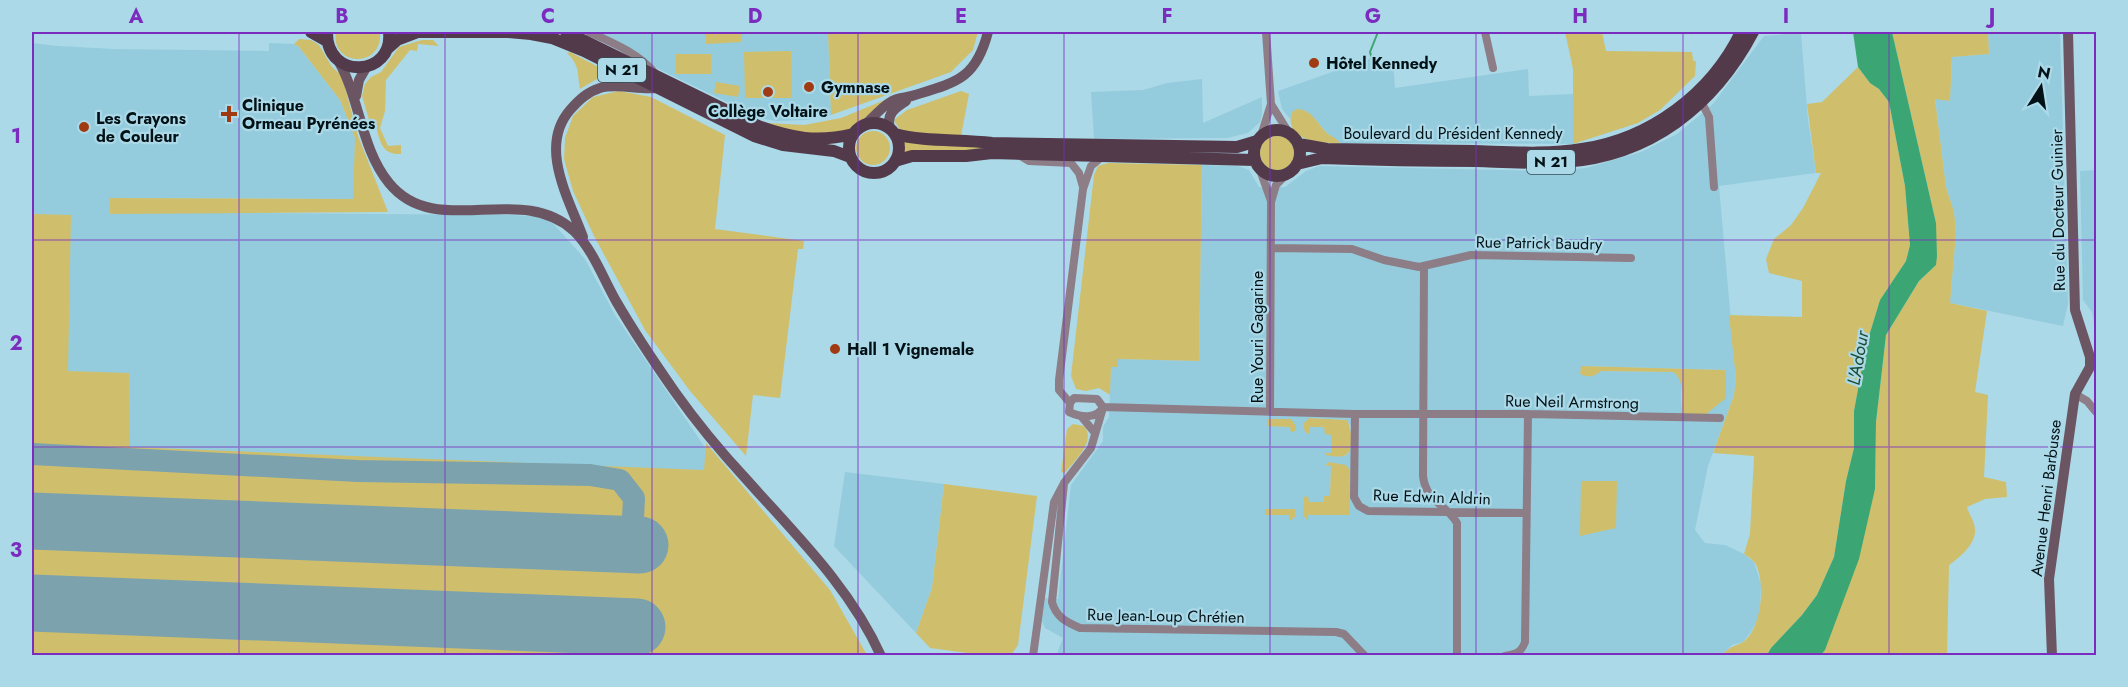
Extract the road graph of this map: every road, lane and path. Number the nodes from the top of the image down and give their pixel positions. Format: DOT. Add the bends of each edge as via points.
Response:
graph roads {
  1 [pos="311,32"];
  2 [pos="389,32"];
  3 [pos="566,32"];
  4 [pos="589,32"];
  5 [pos="988,32"];
  6 [pos="1266,32"];
  7 [pos="1485,32"];
  8 [pos="1741,32"];
  9 [pos="1753,32"];
  10 [pos="2068,32"];
  11 [pos="327,36"];
  12 [pos="387,49"];
  13 [pos="339,62"];
  14 [pos="367,66"];
  15 [pos="1493,68"];
  16 [pos="657,82"];
  17 [pos="911,97"];
  18 [pos="355,99"];
  19 [pos="1702,103"];
  20 [pos="1271,104"];
  21 [pos="867,123"];
  22 [pos="892,131"];
  23 [pos="1289,133"];
  24 [pos="853,134"];
  25 [pos="1259,138"];
  26 [pos="1299,144"];
  27 [pos="1018,154"];
  28 [pos="1105,155"];
  29 [pos="850,157"];
  30 [pos="895,161"];
  31 [pos="1297,164"];
  32 [pos="1258,165"];
  33 [pos="1287,174"];
  34 [pos="1714,187"];
  35 [pos="1083,189"];
  36 [pos="1271,202"];
  37 [pos="586,246"];
  38 [pos="1271,248"];
  39 [pos="1631,258"];
  40 [pos="1424,266"];
  41 [pos="2081,383"];
  42 [pos="2075,394"];
  43 [pos="1070,403"];
  44 [pos="1103,409"];
  45 [pos="1270,412"];
  46 [pos="2097,412"];
  47 [pos="1354,414"];
  48 [pos="1423,414"];
  49 [pos="1528,414"];
  50 [pos="1081,416"];
  51 [pos="1720,418"];
  52 [pos="1095,433"];
  53 [pos="1064,483"];
  54 [pos="1448,512"];
  55 [pos="1526,513"];
  56 [pos="881,656"];
  57 [pos="1033,656"];
  58 [pos="1365,656"];
  59 [pos="1457,656"];
  60 [pos="1504,656"];
  61 [pos="2052,656"];
  1 -- 11 [label="main road"];
  2 -- 12 [label="main road"];
  3 -- 16 [label="main road, N 21"];
  4 -- 16 [label="street" via="648,64"];
  5 -- 17 [label="street" via="970,71"];
  6 -- 20 [label="street"];
  7 -- 15 [label="street"];
  8 -- 26 [label="main road, Boulevard du Président Kennedy / N 21" via="1709,81 1688,100 1660,122 1607,144 1543,152 1327,149"];
  9 -- 19 [label="main road, Boulevard du Président Kennedy / N 21" via="1719,85"];
  10 -- 41 [label="street, Rue du Docteur Guinier" via="2075,310 2090,357 2090,368"];
  11 -- 13 [label="main road" via="329,49"];
  12 -- 14 [label="main road"];
  12 -- 16 [label="main road, N 21" via="397,40 418,32 531,34 573,45"];
  13 -- 14 [label="main road"];
  13 -- 18 [label="street"];
  14 -- 18 [label="street"];
  16 -- 24 [label="main road, N 21" via="785,135 816,140"];
  16 -- 29 [label="main road, N 21" via="754,136"];
  16 -- 37 [label="street" via="645,89 617,86 585,95 567,113 557,135 556,159"];
  17 -- 21 [label="street" via="889,103"];
  17 -- 22 [label="street" via="893,109 889,121"];
  18 -- 37 [label="street" via="380,169 388,183 409,200 435,210 542,212 574,232"];
  19 -- 31 [label="main road, Boulevard du Président Kennedy / N 21" via="1651,139 1587,159 1541,163 1322,159"];
  19 -- 34 [label="street" via="1709,117"];
  20 -- 23 [label="street"];
  20 -- 25 [label="street"];
  21 -- 22 [label="main road" via="881,124"];
  21 -- 24 [label="main road"];
  22 -- 25 [label="main road" via="910,138 992,143 1238,147"];
  22 -- 30 [label="main road" via="899,145"];
  23 -- 25 [label="main road" via="1274,130"];
  23 -- 26 [label="main road"];
  24 -- 29 [label="main road" via="849,141"];
  25 -- 32 [label="main road" via="1254,154"];
  26 -- 31 [label="main road"];
  27 -- 28 [label="main road"];
  27 -- 30 [label="main road" via="912,156"];
  27 -- 35 [label="street" via="1029,161 1071,164 1079,173"];
  28 -- 32 [label="main road"];
  28 -- 35 [label="street" via="1091,166"];
  29 -- 30 [label="main road" via="869,172 885,170"];
  31 -- 33 [label="main road"];
  32 -- 33 [label="main road" via="1269,175"];
  32 -- 36 [label="street, Rue Youri Gagarine"];
  33 -- 36 [label="street, Rue Youri Gagarine" via="1276,185"];
  35 -- 43 [label="street" via="1059,380 1059,390"];
  36 -- 38 [label="street, Rue Youri Gagarine"];
  37 -- 56 [label="street" via="629,322 676,392 716,446 839,584"];
  38 -- 40 [label="street, Rue Patrick Baudry" via="1352,249 1384,260"];
  38 -- 45 [label="street, Rue Youri Gagarine"];
  39 -- 40 [label="street, Rue Patrick Baudry" via="1471,255"];
  40 -- 48 [label="street"];
  41 -- 42 [label="street, Avenue Henri Barbusse"];
  42 -- 46 [label="street"];
  42 -- 61 [label="street, Avenue Henri Barbusse" via="2049,579"];
  43 -- 44 [label="street" via="1074,398 1096,399"];
  43 -- 50 [label="street" via="1069,412"];
  44 -- 45 [label="street, Rue Youri Gagarine"];
  44 -- 50 [label="street" via="1098,414"];
  44 -- 52 [label="street"];
  45 -- 47 [label="street, Rue Neil Armstrong"];
  47 -- 48 [label="street, Rue Neil Armstrong"];
  47 -- 54 [label="street, Rue Edwin Aldrin" via="1354,496 1359,506 1368,511"];
  48 -- 49 [label="street, Rue Neil Armstrong"];
  48 -- 54 [label="street" via="1424,485 1427,493"];
  49 -- 51 [label="street, Rue Neil Armstrong"];
  49 -- 55 [label="street"];
  50 -- 52 [label="street"];
  52 -- 53 [label="street" via="1091,448"];
  53 -- 57 [label="street" via="1053,502"];
  53 -- 58 [label="street, Rue Jean-Loup Chrétien" via="1052,602 1057,614 1067,622 1080,628 1336,632 1344,634"];
  54 -- 55 [label="street, Rue Edwin Aldrin"];
  54 -- 59 [label="street" via="1457,523 1458,534"];
  55 -- 60 [label="street" via="1525,642 1518,653"];
}
